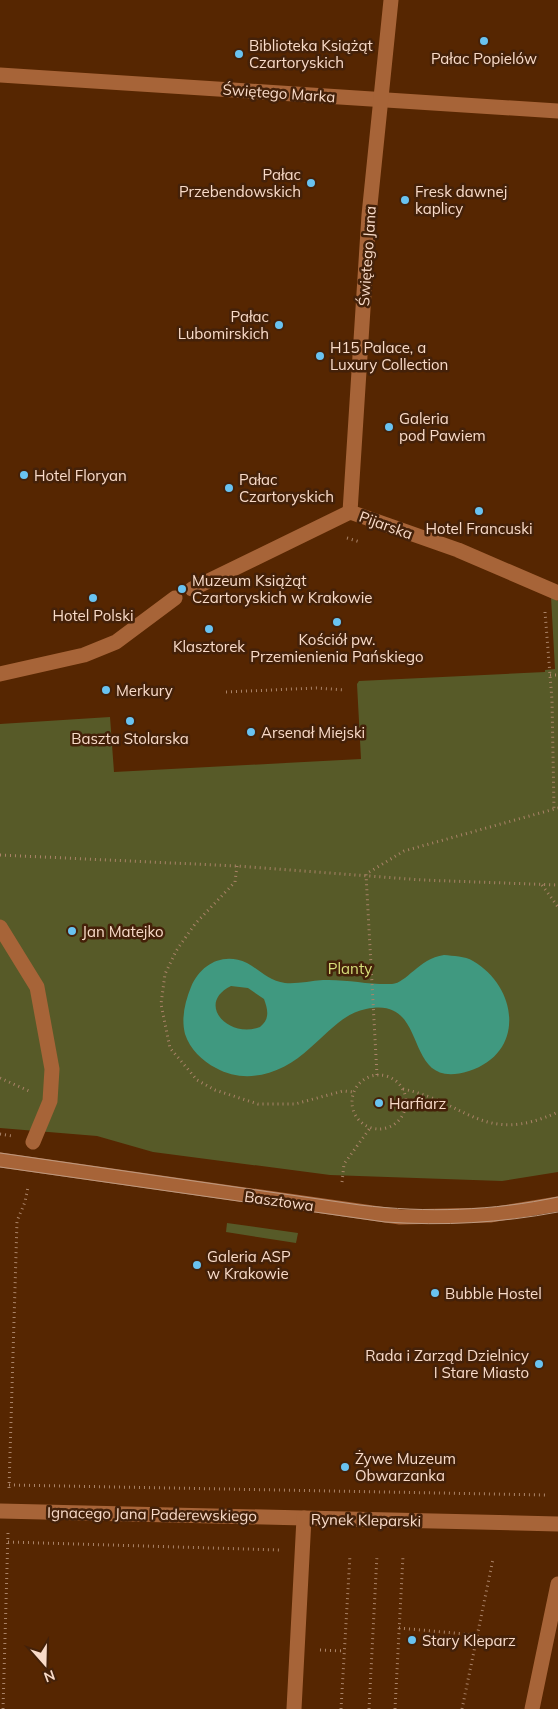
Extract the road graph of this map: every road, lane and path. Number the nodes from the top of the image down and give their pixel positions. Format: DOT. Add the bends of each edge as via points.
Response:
graph roads {
  1 [pos="391,0"];
  2 [pos="0,75"];
  3 [pos="382,99"];
  4 [pos="558,111"];
  5 [pos="350,512"];
  6 [pos="544,586"];
  7 [pos="192,589"];
  8 [pos="558,593"];
  9 [pos="175,598"];
  10 [pos="0,674"];
  11 [pos="550,675"];
  12 [pos="558,675"];
  13 [pos="345,690"];
  14 [pos="226,692"];
  15 [pos="556,809"];
  16 [pos="0,855"];
  17 [pos="237,866"];
  18 [pos="366,874"];
  19 [pos="542,885"];
  20 [pos="558,885"];
  21 [pos="558,907"];
  22 [pos="0,927"];
  23 [pos="377,1075"];
  24 [pos="2,1079"];
  25 [pos="403,1089"];
  26 [pos="354,1092"];
  27 [pos="37,1095"];
  28 [pos="558,1112"];
  29 [pos="370,1128"];
  30 [pos="33,1142"];
  31 [pos="0,1160"];
  32 [pos="342,1182"];
  33 [pos="27,1193"];
  34 [pos="558,1204"];
  35 [pos="9,1485"];
  36 [pos="9,1491"];
  37 [pos="546,1495"];
  38 [pos="0,1511"];
  39 [pos="304,1518"];
  40 [pos="558,1524"];
  41 [pos="8,1528"];
  42 [pos="8,1542"];
  43 [pos="302,1550"];
  44 [pos="350,1555"];
  45 [pos="377,1555"];
  46 [pos="403,1556"];
  47 [pos="493,1559"];
  48 [pos="558,1584"];
  49 [pos="399,1628"];
  50 [pos="476,1635"];
  51 [pos="313,1649"];
  52 [pos="344,1651"];
  53 [pos="3,1709"];
  54 [pos="294,1709"];
  55 [pos="341,1709"];
  56 [pos="369,1709"];
  57 [pos="395,1709"];
  58 [pos="462,1709"];
  59 [pos="532,1709"];
  1 -- 3 [label="street, Świętego Jana"];
  2 -- 3 [label="street, Świętego Marka"];
  3 -- 4 [label="street, Świętego Marka"];
  3 -- 5 [label="street, Świętego Jana" via="369,225"];
  5 -- 6 [label="street, Pijarska" via="458,550"];
  5 -- 7 [label="street, Pijarska"];
  6 -- 8 [label="street, Pijarska"];
  6 -- 11 [label="path"];
  9 -- 10 [label="street" via="116,642 84,655"];
  11 -- 12 [label="path"];
  11 -- 15 [label="path"];
  13 -- 14 [label="path"];
  15 -- 18 [label="path" via="404,851"];
  16 -- 17 [label="path"];
  17 -- 18 [label="path"];
  17 -- 26 [label="path" via="235,882 195,924 165,974 161,1004 170,1048 197,1080 215,1090 258,1104 295,1104 343,1090"];
  18 -- 19 [label="path"];
  18 -- 23 [label="path"];
  19 -- 20 [label="path"];
  19 -- 21 [label="path"];
  22 -- 30 [label="street" via="37,987 52,1069 50,1101"];
  23 -- 25 [label="path" via="392,1078"];
  23 -- 26 [label="path" via="363,1080"];
  24 -- 27 [label="path"];
  25 -- 28 [label="path" via="424,1094 464,1115 487,1122 520,1126"];
  25 -- 29 [label="path" via="406,1107 397,1124 388,1128"];
  26 -- 29 [label="path" via="352,1100 356,1117"];
  29 -- 32 [label="path" via="344,1164"];
  31 -- 34 [label="street, Basztowa" via="400,1217 490,1215"];
  33 -- 35 [label="path" via="18,1221"];
  35 -- 36 [label="path"];
  35 -- 37 [label="path"];
  38 -- 39 [label="street, Ignacego Jana Paderewskiego"];
  39 -- 40 [label="street, Rynek Kleparski"];
  39 -- 43 [label="street, Rynek Kleparski"];
  41 -- 42 [label="path"];
  42 -- 43 [label="path"];
  42 -- 53 [label="path"];
  43 -- 54 [label="street, Rynek Kleparski"];
  44 -- 52 [label="path"];
  45 -- 56 [label="path"];
  46 -- 49 [label="path"];
  47 -- 50 [label="path"];
  48 -- 59 [label="street"];
  49 -- 50 [label="path"];
  49 -- 57 [label="path"];
  50 -- 58 [label="path"];
  51 -- 52 [label="path"];
  52 -- 55 [label="path"];
}
